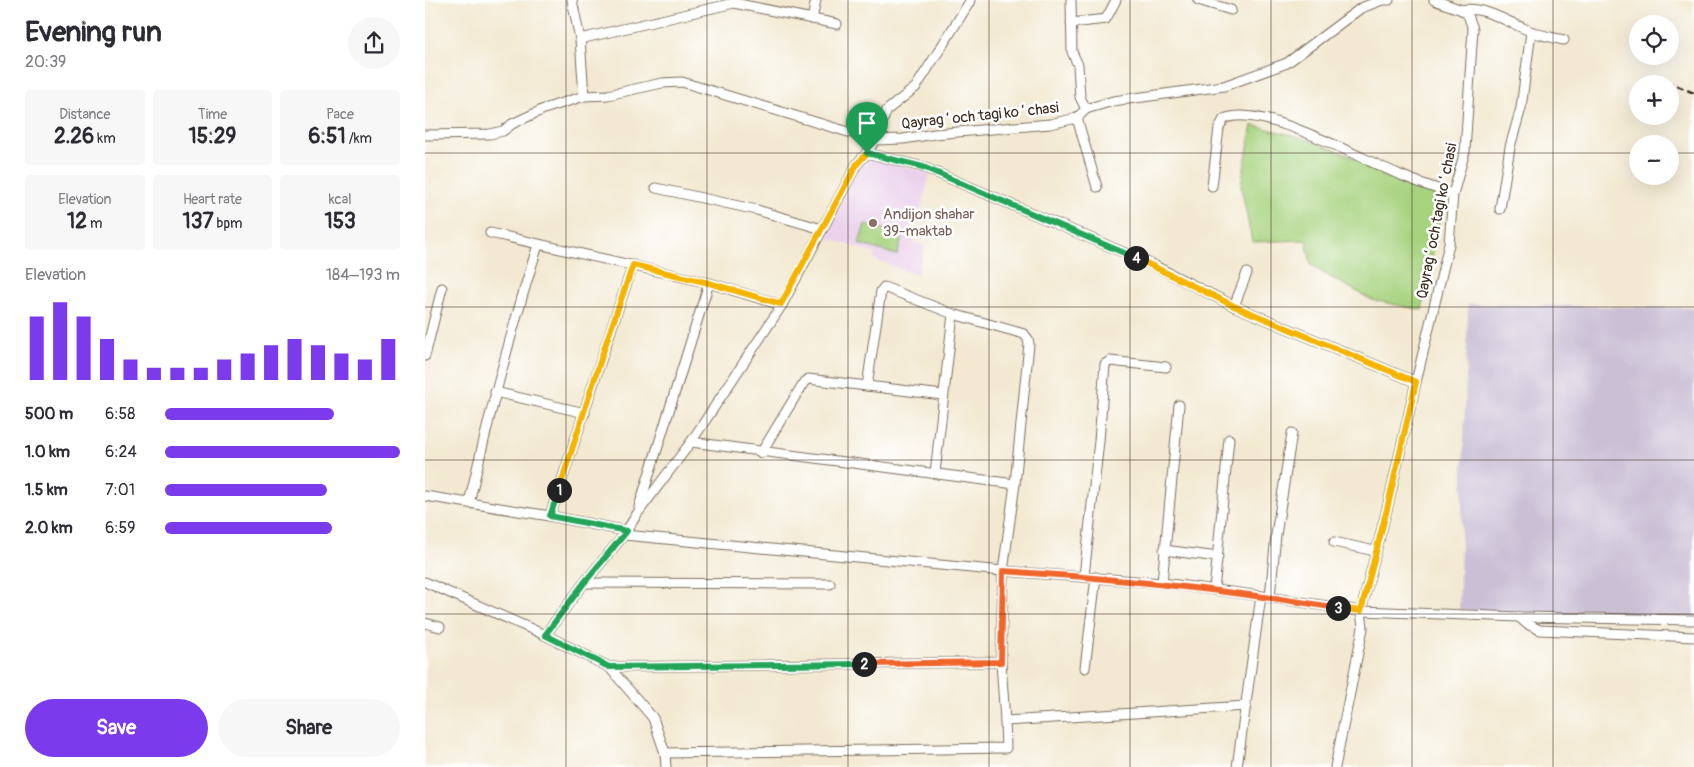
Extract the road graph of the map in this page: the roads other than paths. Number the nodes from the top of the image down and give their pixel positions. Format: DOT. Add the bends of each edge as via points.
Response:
graph roads {
  1 [pos="572,0"];
  2 [pos="816,0"];
  3 [pos="970,0"];
  4 [pos="1071,0"];
  5 [pos="1116,0"];
  6 [pos="1198,0"];
  7 [pos="1389,0"];
  8 [pos="1435,0"];
  9 [pos="734,1"];
  10 [pos="1231,10"];
  11 [pos="1462,10"];
  12 [pos="812,19"];
  13 [pos="1071,23"];
  14 [pos="837,24"];
  15 [pos="1531,32"];
  16 [pos="580,39"];
  17 [pos="1564,40"];
  18 [pos="585,96"];
  19 [pos="1086,109"];
  20 [pos="1077,118"];
  21 [pos="425,135"];
  22 [pos="875,140"];
  23 [pos="867,153"];
  24 [pos="1212,186"];
  25 [pos="1097,187"];
  26 [pos="656,188"];
  27 [pos="1453,194"];
  28 [pos="1500,209"];
  29 [pos="822,229"];
  30 [pos="490,234"];
  31 [pos="538,245"];
  32 [pos="633,265"];
  33 [pos="1247,274"];
  34 [pos="709,283"];
  35 [pos="442,288"];
  36 [pos="781,304"];
  37 [pos="1234,306"];
  38 [pos="953,314"];
  39 [pos="425,356"];
  40 [pos="1166,367"];
  41 [pos="1416,382"];
  42 [pos="867,386"];
  43 [pos="495,392"];
  44 [pos="943,395"];
  45 [pos="1179,405"];
  46 [pos="585,412"];
  47 [pos="1292,433"];
  48 [pos="1229,439"];
  49 [pos="691,442"];
  50 [pos="761,452"];
  51 [pos="935,473"];
  52 [pos="1015,484"];
  53 [pos="425,496"];
  54 [pos="469,503"];
  55 [pos="637,514"];
  56 [pos="550,516"];
  57 [pos="626,533"];
  58 [pos="1334,542"];
  59 [pos="1165,550"];
  60 [pos="1375,551"];
  61 [pos="1217,557"];
  62 [pos="1003,571"];
  63 [pos="1084,576"];
  64 [pos="1096,577"];
  65 [pos="425,582"];
  66 [pos="584,583"];
  67 [pos="830,584"];
  68 [pos="1162,584"];
  69 [pos="1214,590"];
  70 [pos="1265,596"];
  71 [pos="1361,611"];
  72 [pos="1519,618"];
  73 [pos="1694,620"];
  74 [pos="425,624"];
  75 [pos="440,627"];
  76 [pos="545,635"];
  77 [pos="1694,638"];
  78 [pos="1001,662"];
  79 [pos="609,667"];
  80 [pos="1085,668"];
  81 [pos="1246,706"];
  82 [pos="1005,721"];
  83 [pos="665,753"];
  84 [pos="666,767"];
  85 [pos="1237,767"];
  86 [pos="1335,767"];
  1 -- 16 [label="street"];
  2 -- 12 [label="street"];
  3 -- 22 [label="street" via="916,86 887,110"];
  4 -- 13 [label="street"];
  5 -- 13 [label="street" via="1106,19"];
  6 -- 10 [label="street"];
  7 -- 19 [label="street, Qayragʻoch tagi koʻchasi" via="1361,8 1287,63 1224,86 1113,101"];
  8 -- 11 [label="street"];
  9 -- 12 [label="street"];
  9 -- 16 [label="street"];
  11 -- 15 [label="street" via="1481,10"];
  11 -- 27 [label="street, Qayragʻoch tagi koʻchasi" via="1469,15 1473,29 1465,151"];
  12 -- 14 [label="street"];
  13 -- 19 [label="street" via="1072,52 1078,64 1080,97"];
  15 -- 17 [label="street"];
  15 -- 28 [label="street" via="1521,108 1509,148"];
  16 -- 18 [label="street"];
  18 -- 21 [label="street, Qayragʻoch tagi koʻchasi" via="544,109 512,124 503,132"];
  18 -- 22 [label="street, Qayragʻoch tagi koʻchasi" via="682,82"];
  19 -- 20 [label="street, Qayragʻoch tagi koʻchasi"];
  20 -- 22 [label="street, Qayragʻoch tagi koʻchasi" via="1042,125"];
  20 -- 25 [label="street"];
  22 -- 23 [label="street"];
  23 -- 29 [label="street" via="857,164"];
  23 -- 37 [label="street" via="923,167 1151,264"];
  24 -- 27 [label="street" via="1219,128 1224,119 1236,116 1279,122 1349,150 1395,173"];
  26 -- 29 [label="street" via="757,210"];
  27 -- 41 [label="street, Qayragʻoch tagi koʻchasi" via="1449,244"];
  29 -- 36 [label="street"];
  30 -- 31 [label="street"];
  31 -- 32 [label="street"];
  31 -- 43 [label="street"];
  32 -- 34 [label="street"];
  32 -- 46 [label="street"];
  33 -- 37 [label="street"];
  34 -- 36 [label="street"];
  34 -- 55 [label="street"];
  35 -- 39 [label="street"];
  36 -- 49 [label="street"];
  37 -- 41 [label="street"];
  38 -- 42 [label="street" via="884,287"];
  38 -- 44 [label="street"];
  38 -- 52 [label="street" via="1024,334 1028,340"];
  40 -- 63 [label="street" via="1110,361 1105,364"];
  41 -- 60 [label="street, Qayragʻoch tagi koʻchasi"];
  42 -- 44 [label="street"];
  42 -- 50 [label="street" via="808,379 803,382"];
  43 -- 46 [label="street"];
  43 -- 54 [label="street"];
  44 -- 51 [label="street"];
  45 -- 59 [label="street"];
  46 -- 56 [label="street"];
  47 -- 70 [label="street"];
  48 -- 61 [label="street"];
  49 -- 50 [label="street"];
  49 -- 55 [label="street"];
  50 -- 51 [label="street"];
  51 -- 52 [label="street"];
  52 -- 62 [label="street"];
  53 -- 54 [label="street"];
  54 -- 56 [label="street"];
  55 -- 57 [label="street"];
  56 -- 57 [label="street"];
  57 -- 62 [label="street"];
  57 -- 66 [label="street"];
  58 -- 60 [label="street"];
  59 -- 61 [label="street"];
  59 -- 68 [label="street"];
  60 -- 71 [label="street, Qayragʻoch tagi koʻchasi"];
  61 -- 69 [label="street"];
  62 -- 63 [label="street"];
  62 -- 78 [label="street"];
  63 -- 64 [label="street"];
  64 -- 68 [label="street"];
  64 -- 80 [label="street"];
  65 -- 76 [label="street"];
  66 -- 67 [label="street"];
  66 -- 76 [label="street"];
  68 -- 69 [label="street"];
  69 -- 70 [label="street"];
  70 -- 71 [label="street"];
  70 -- 81 [label="street"];
  71 -- 72 [label="street"];
  71 -- 86 [label="street, Qayragʻoch tagi koʻchasi" via="1363,628"];
  72 -- 73 [label="street"];
  72 -- 77 [label="street" via="1540,630"];
  74 -- 75 [label="street"];
  76 -- 79 [label="street"];
  78 -- 79 [label="street"];
  78 -- 82 [label="street"];
  79 -- 83 [label="street" via="653,718"];
  81 -- 82 [label="street"];
  81 -- 85 [label="street"];
  82 -- 83 [label="street" via="1006,748"];
  83 -- 84 [label="street"];
}
